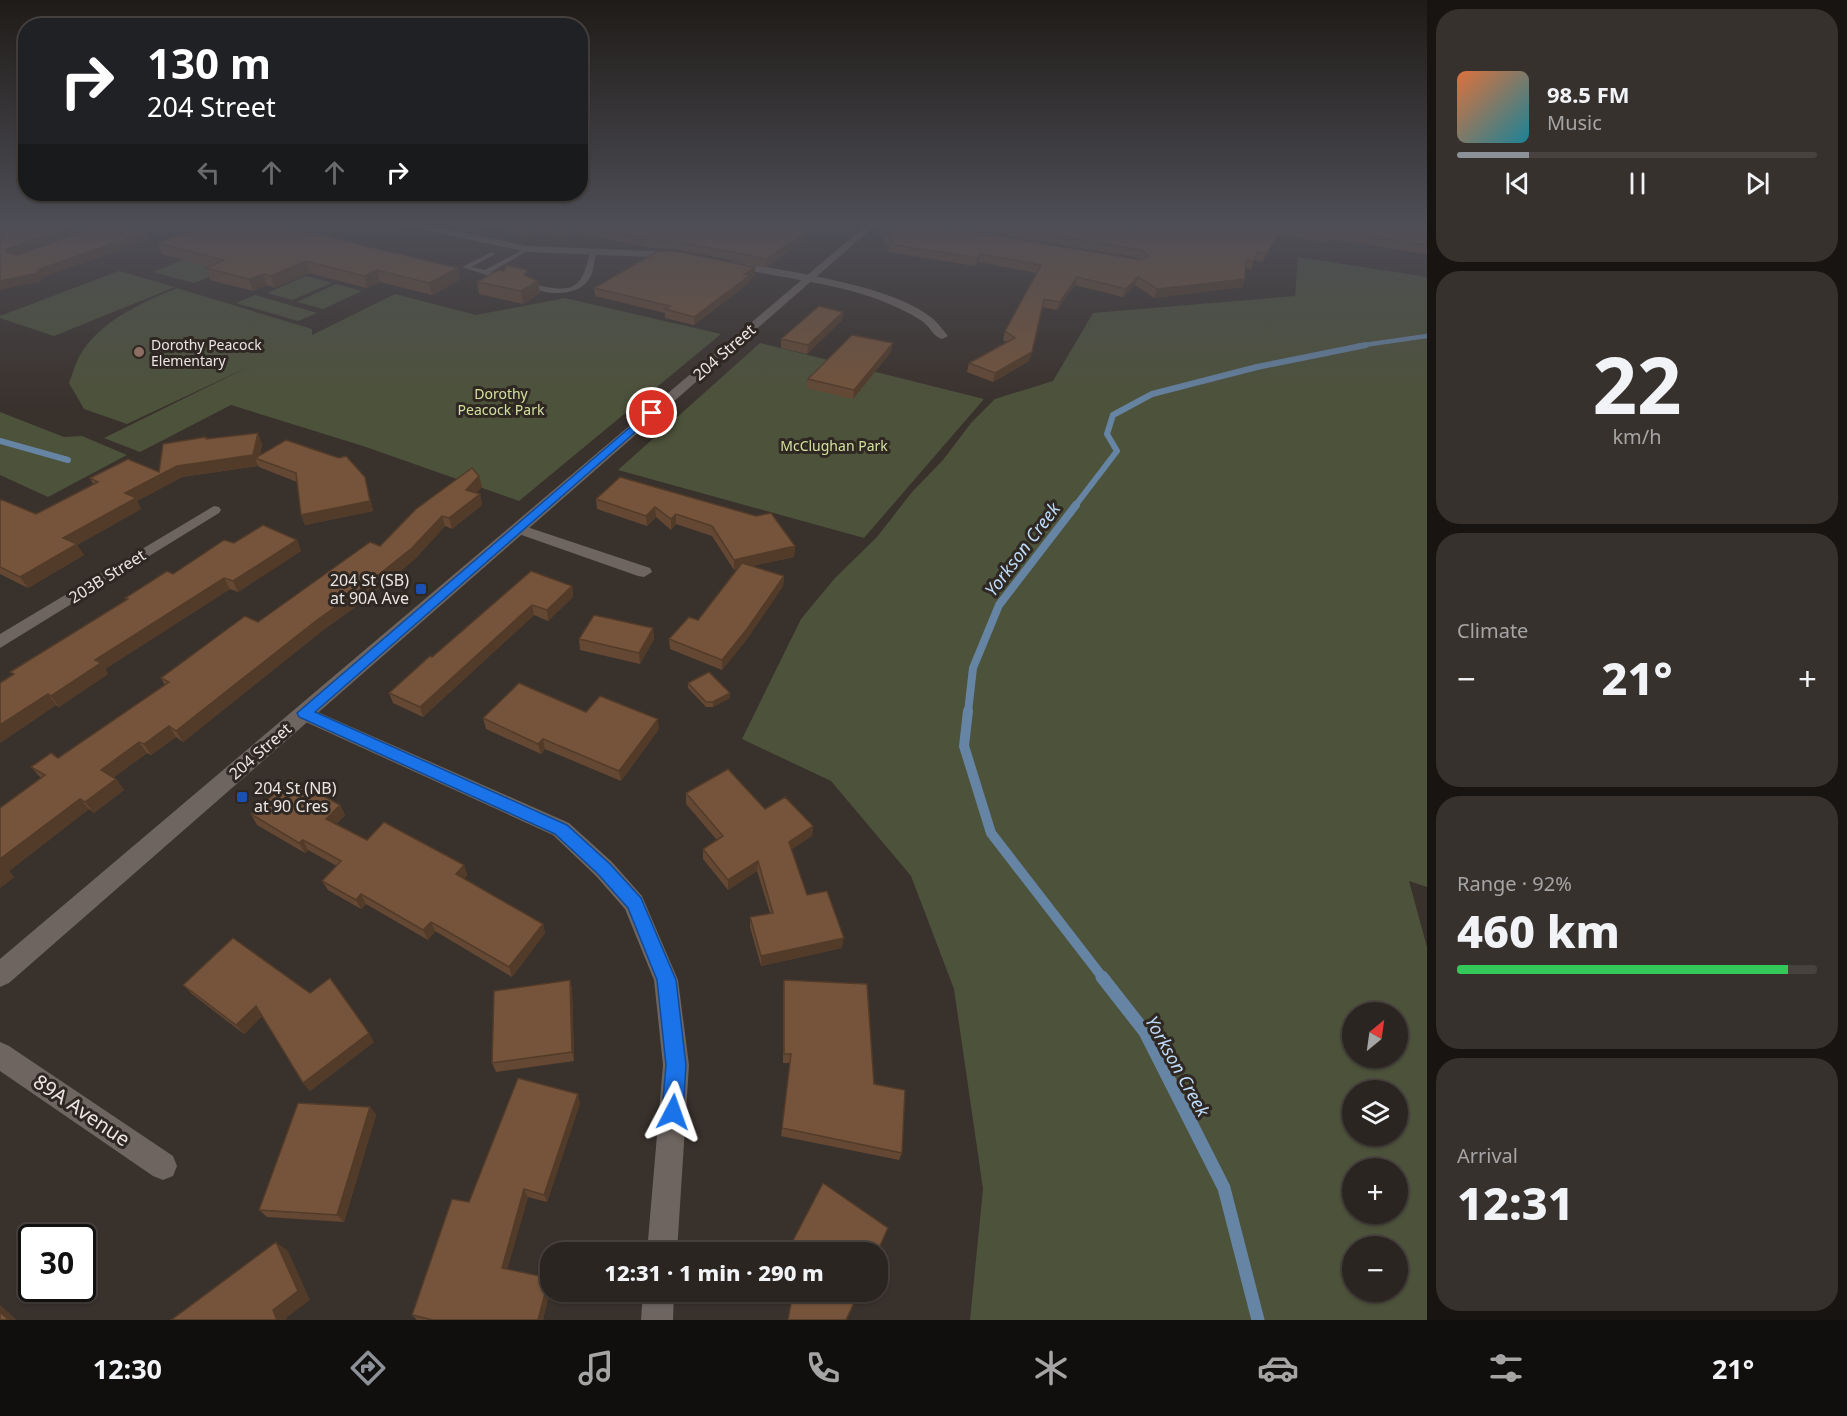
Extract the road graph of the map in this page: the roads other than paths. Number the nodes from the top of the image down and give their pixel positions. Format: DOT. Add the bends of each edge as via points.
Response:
graph roads {
  1 [pos="580,284"];
  2 [pos="803,284"];
  3 [pos="823,284"];
  4 [pos="531,286"];
  5 [pos="942,336"];
  6 [pos="214,510"];
  7 [pos="518,529"];
  8 [pos="644,572"];
  9 [pos="0,641"];
  10 [pos="304,713"];
  11 [pos="0,975"];
  12 [pos="0,1055"];
  13 [pos="163,1166"];
  14 [pos="663,1242"];
  15 [pos="658,1302"];
  16 [pos="657,1320"];
  1 -- 4 [label="lane" via="551,290"];
  2 -- 7 [label="street, 204 Street"];
  3 -- 5 [label="street" via="887,298 937,325"];
  6 -- 9 [label="street, 203B Street"];
  7 -- 8 [label="street"];
  7 -- 10 [label="street, 204 Street"];
  10 -- 11 [label="street, 204 Street"];
  10 -- 14 [label="street" via="561,829 634,903 666,980 676,1065"];
  12 -- 13 [label="street, 89A Avenue"];
  15 -- 16 [label="street"];
}
